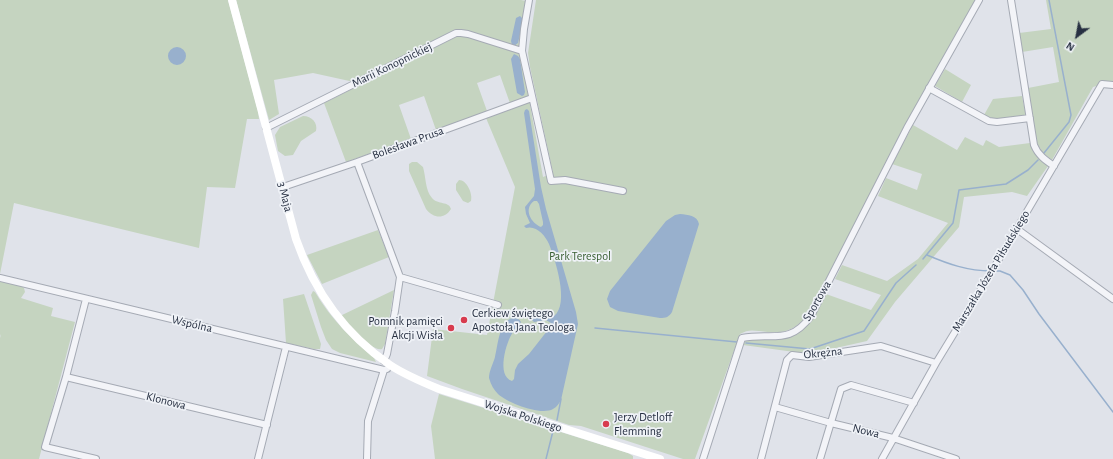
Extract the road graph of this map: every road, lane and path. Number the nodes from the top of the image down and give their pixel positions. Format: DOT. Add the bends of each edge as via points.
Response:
graph roads {
  1 [pos="232,0"];
  2 [pos="529,0"];
  3 [pos="979,0"];
  4 [pos="1011,0"];
  5 [pos="522,51"];
  6 [pos="1113,85"];
  7 [pos="929,88"];
  8 [pos="532,98"];
  9 [pos="1030,118"];
  10 [pos="266,128"];
  11 [pos="357,162"];
  12 [pos="1054,166"];
  13 [pos="283,187"];
  14 [pos="623,191"];
  15 [pos="1017,228"];
  16 [pos="400,277"];
  17 [pos="0,278"];
  18 [pos="86,299"];
  19 [pos="1113,299"];
  20 [pos="498,305"];
  21 [pos="286,347"];
  22 [pos="936,363"];
  23 [pos="386,365"];
  24 [pos="66,377"];
  25 [pos="914,403"];
  26 [pos="775,406"];
  27 [pos="831,423"];
  28 [pos="267,425"];
  29 [pos="893,438"];
  30 [pos="96,459"];
  31 [pos="258,459"];
  32 [pos="367,459"];
  33 [pos="660,459"];
  34 [pos="702,459"];
  35 [pos="761,459"];
  36 [pos="820,459"];
  37 [pos="882,459"];
  38 [pos="956,459"];
  1 -- 10 [label="street, 3 Maja"];
  2 -- 5 [label="street"];
  3 -- 7 [label="street"];
  4 -- 9 [label="street"];
  5 -- 8 [label="street"];
  5 -- 10 [label="street, Marii Konopnickiej" via="468,34 456,33"];
  6 -- 12 [label="street, Marszałka Józefa Piłsudskiego" via="1102,84"];
  7 -- 9 [label="street" via="990,121"];
  7 -- 34 [label="street, Sportowa" via="807,322 786,336 742,338"];
  8 -- 11 [label="street, Bolesława Prusa"];
  8 -- 14 [label="street" via="551,181 565,180"];
  9 -- 12 [label="street" via="1037,152"];
  10 -- 13 [label="street, 3 Maja"];
  11 -- 13 [label="street, Bolesława Prusa"];
  11 -- 16 [label="street"];
  12 -- 15 [label="street, Marszałka Józefa Piłsudskiego"];
  13 -- 23 [label="street, 3 Maja" via="304,263 317,288 344,325"];
  15 -- 19 [label="street"];
  15 -- 22 [label="street, Marszałka Józefa Piłsudskiego"];
  16 -- 20 [label="street"];
  16 -- 23 [label="street"];
  17 -- 18 [label="street, Wspólna"];
  18 -- 21 [label="street, Wspólna"];
  18 -- 24 [label="street"];
  21 -- 23 [label="street, Wspólna"];
  21 -- 28 [label="street"];
  22 -- 25 [label="street, Marszałka Józefa Piłsudskiego"];
  22 -- 26 [label="street, Okrężna" via="881,346 809,357 792,355 787,360"];
  23 -- 32 [label="street" via="368,421"];
  23 -- 33 [label="street, Wojska Polskiego" via="439,389"];
  24 -- 28 [label="street, Klonowa"];
  24 -- 30 [label="street" via="45,447"];
  25 -- 27 [label="street" via="851,385 841,389"];
  25 -- 29 [label="street, Marszałka Józefa Piłsudskiego"];
  26 -- 27 [label="street, Nowa"];
  26 -- 35 [label="street, Okrężna"];
  27 -- 29 [label="street, Nowa"];
  27 -- 36 [label="street"];
  28 -- 31 [label="street"];
  29 -- 37 [label="street, Marszałka Józefa Piłsudskiego"];
  29 -- 38 [label="street, Nowa"];
}
